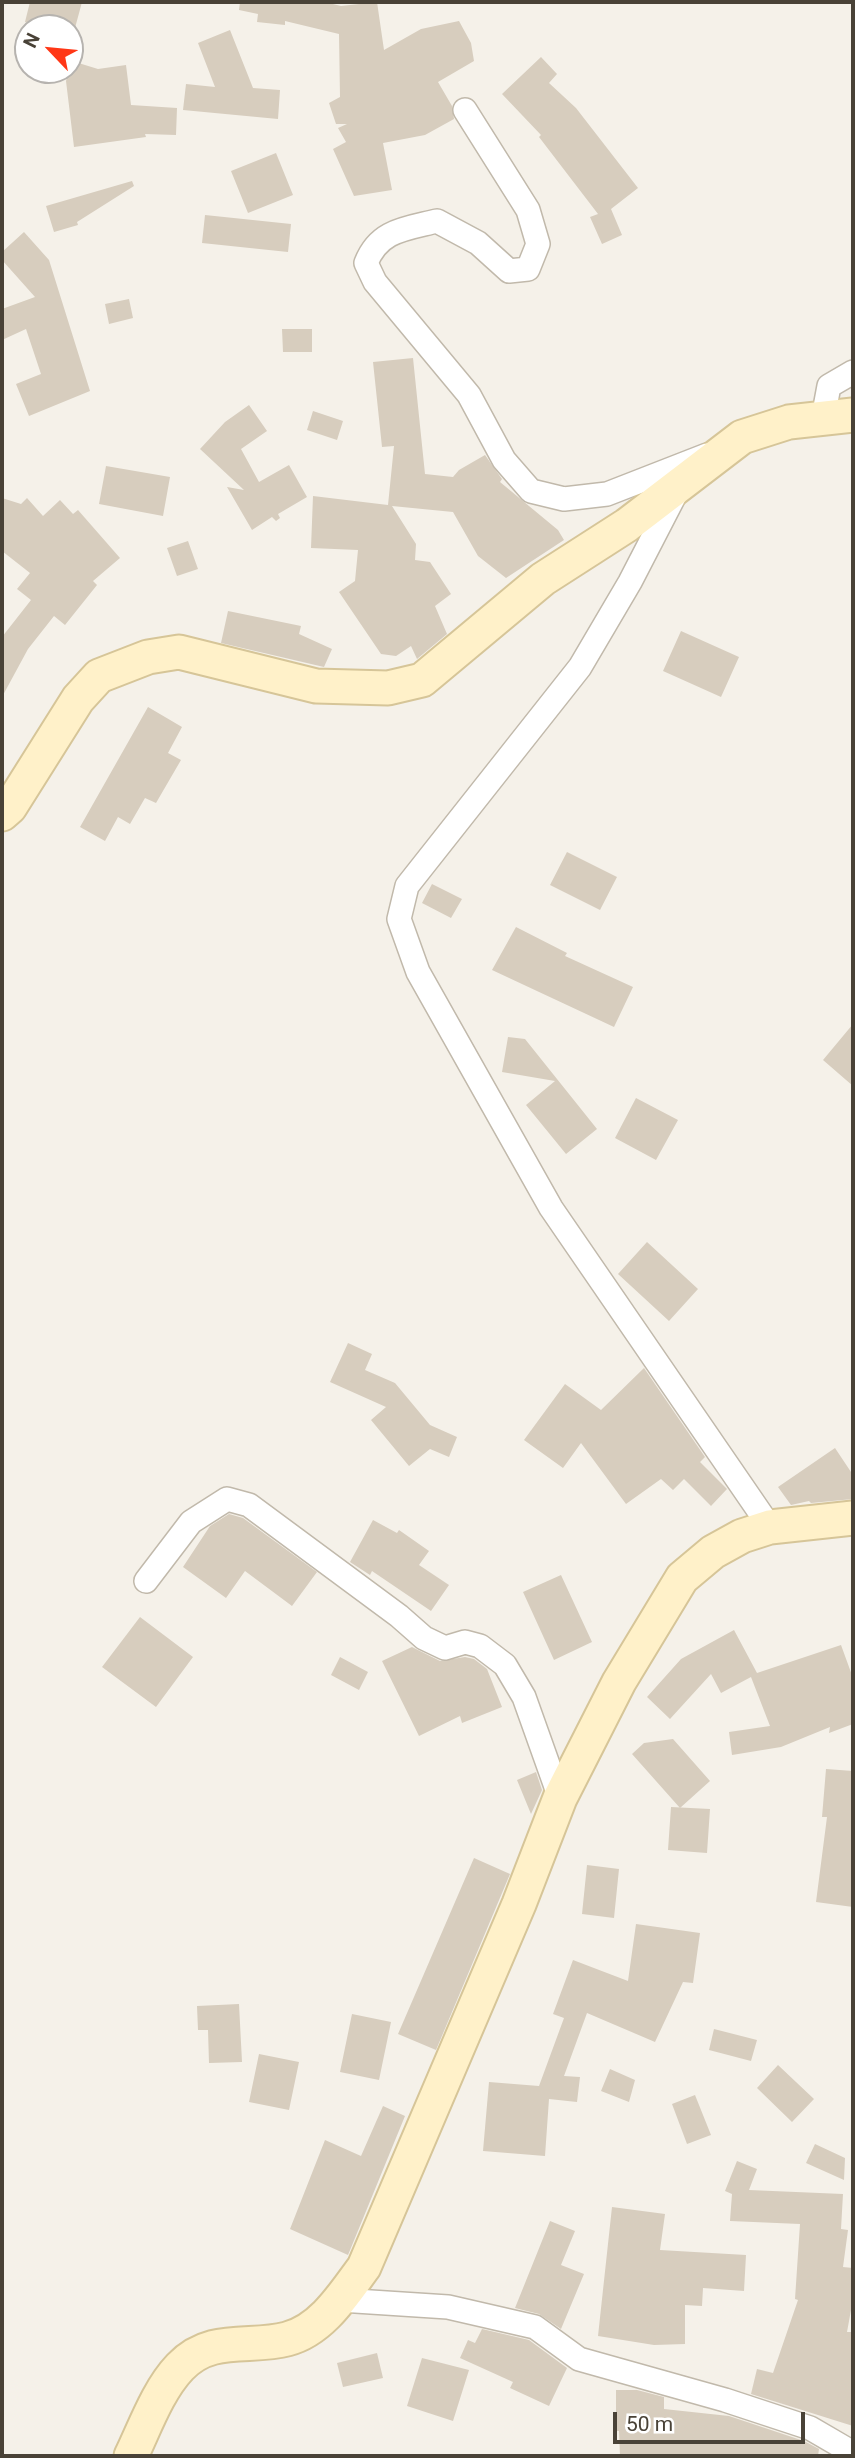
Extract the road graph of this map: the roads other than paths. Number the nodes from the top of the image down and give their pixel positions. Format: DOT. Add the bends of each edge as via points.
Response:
graph roads {
  1 [pos="465,110"];
  2 [pos="853,372"];
  3 [pos="838,417"];
  4 [pos="727,448"];
  5 [pos="680,485"];
  6 [pos="2,814"];
  7 [pos="853,1518"];
  8 [pos="770,1527"];
  9 [pos="146,1581"];
  10 [pos="560,1798"];
  11 [pos="340,2300"];
  12 [pos="853,2453"];
  13 [pos="131,2456"];
  1 -- 4 [label="street" via="528,210 538,244 528,269 509,271 478,243 437,221 397,231 373,246 366,263 375,282 470,396 504,460 531,491 564,499 607,494"];
  2 -- 3 [label="street" via="829,386"];
  3 -- 4 [label="street" via="789,422 742,437"];
  4 -- 5 [label="street"];
  5 -- 6 [label="street" via="543,579 422,680 388,688 316,686 179,652 148,657 99,676 78,699"];
  5 -- 8 [label="street" via="580,667 407,886 399,919 418,972 551,1208"];
  7 -- 8 [label="street"];
  8 -- 10 [label="street" via="713,1552 682,1577 620,1682"];
  9 -- 10 [label="street" via="191,1522 227,1499 249,1505 424,1638 445,1648 465,1642 480,1646 505,1665 524,1697"];
  10 -- 11 [label="street" via="386,2217 364,2267"];
  11 -- 12 [label="street" via="448,2307 535,2327 579,2359 797,2424"];
  11 -- 13 [label="street" via="313,2326 287,2339 227,2344 205,2350 181,2366"];
}
